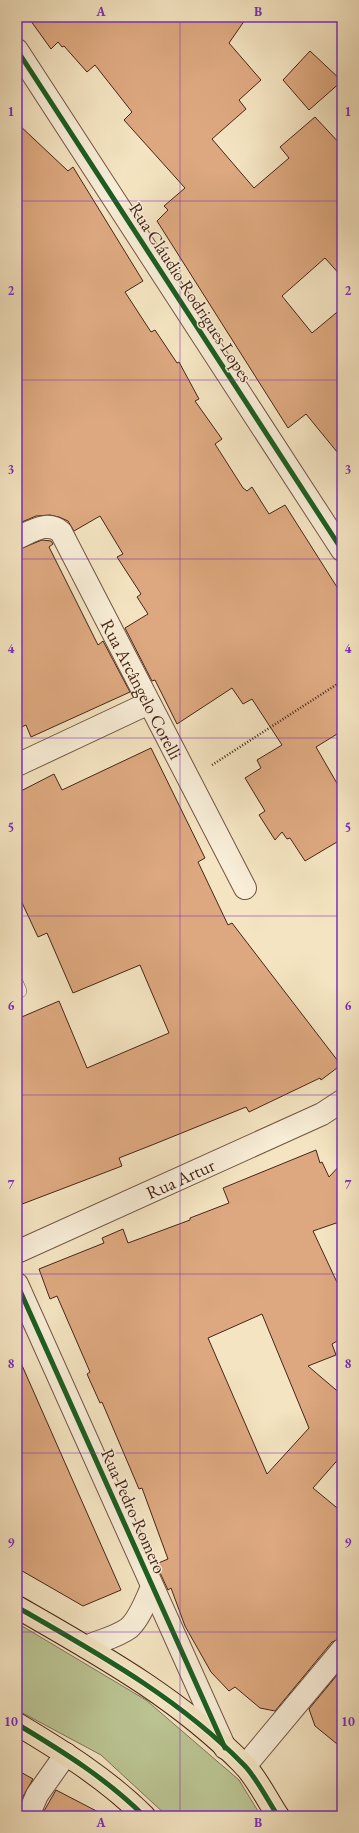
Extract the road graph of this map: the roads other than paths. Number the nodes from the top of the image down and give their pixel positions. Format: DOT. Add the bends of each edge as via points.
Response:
graph roads {
  1 [pos="17,50"];
  2 [pos="17,538"];
  3 [pos="342,550"];
  4 [pos="149,703"];
  5 [pos="17,765"];
  6 [pos="245,888"];
  7 [pos="342,1101"];
  8 [pos="17,1252"];
  9 [pos="17,1284"];
  10 [pos="152,1586"];
  11 [pos="17,1607"];
  12 [pos="86,1647"];
  13 [pos="342,1650"];
  14 [pos="17,1724"];
  15 [pos="225,1748"];
  16 [pos="66,1754"];
  17 [pos="245,1766"];
  18 [pos="28,1816"];
  19 [pos="144,1816"];
  20 [pos="278,1816"];
  1 -- 3 [label="street, Rua Cláudio Rodrigues Lopes"];
  2 -- 4 [label="street, Rua Arcângelo Corelli" via="39,528 55,528 61,532"];
  4 -- 5 [label="street"];
  4 -- 6 [label="street, Rua Arcângelo Corelli"];
  7 -- 8 [label="street, Rua Artur" via="322,1114"];
  9 -- 10 [label="street, Rua Pedro Romero"];
  10 -- 12 [label="street, Rua Pedro Romero" via="137,1618 129,1627 119,1634"];
  10 -- 15 [label="street, Rua Pedro Romero"];
  11 -- 12 [label="main road"];
  12 -- 15 [label="main road" via="155,1690"];
  13 -- 17 [label="street"];
  14 -- 16 [label="main road"];
  15 -- 17 [label="main road"];
  16 -- 18 [label="street" via="37,1795"];
  16 -- 19 [label="main road" via="124,1796"];
  17 -- 20 [label="main road"];
}
